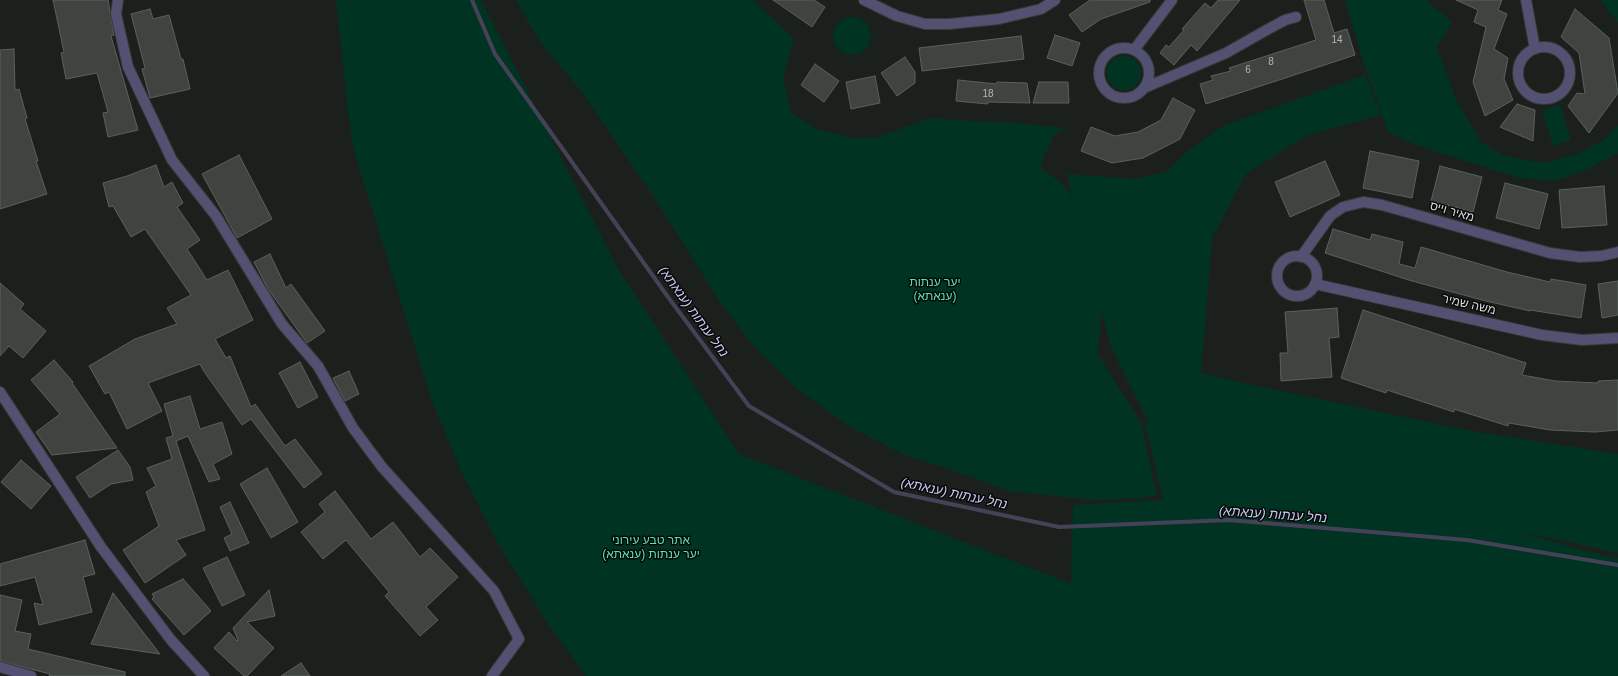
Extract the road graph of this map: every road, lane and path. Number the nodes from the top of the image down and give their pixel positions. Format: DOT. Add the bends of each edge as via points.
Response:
graph roads {
  1 [pos="118,0"];
  2 [pos="864,0"];
  3 [pos="1055,0"];
  4 [pos="1172,0"];
  5 [pos="1526,0"];
  6 [pos="1296,17"];
  7 [pos="1535,49"];
  8 [pos="1134,50"];
  9 [pos="1144,88"];
  10 [pos="1618,252"];
  11 [pos="1301,257"];
  12 [pos="1315,284"];
  13 [pos="1618,338"];
  14 [pos="0,392"];
  15 [pos="0,667"];
  16 [pos="31,676"];
  17 [pos="204,676"];
  18 [pos="492,676"];
  1 -- 18 [label="street" via="116,14 128,67 172,160 216,216 282,324 318,366 353,428 382,467 494,590 519,639"];
  2 -- 3 [label="street" via="897,16 925,24 949,24 999,19 1041,9"];
  4 -- 8 [label="street"];
  5 -- 7 [label="street"];
  6 -- 9 [label="street" via="1285,20 1226,53"];
  7 -- 7 [label="street" via="1527,54 1518,69 1520,81 1530,95 1544,99 1553,98 1567,86 1570,78 1569,66 1559,52 1550,48"];
  8 -- 9 [label="street" via="1146,62 1149,71"];
  8 -- 9 [label="street" via="1117,49 1108,53 1099,68 1099,77 1102,86 1115,97 1130,98"];
  10 -- 11 [label="street, מאיר וייס" via="1580,257 1550,253 1363,202 1343,207 1330,216"];
  11 -- 12 [label="street" via="1313,265 1316,271"];
  11 -- 12 [label="street" via="1288,259 1282,263 1277,274 1280,287 1286,293 1300,296 1312,290"];
  12 -- 13 [label="street, משה שמיר" via="1542,335 1582,340"];
  14 -- 17 [label="street" via="101,547 171,640"];
  15 -- 16 [label="street"];
}
